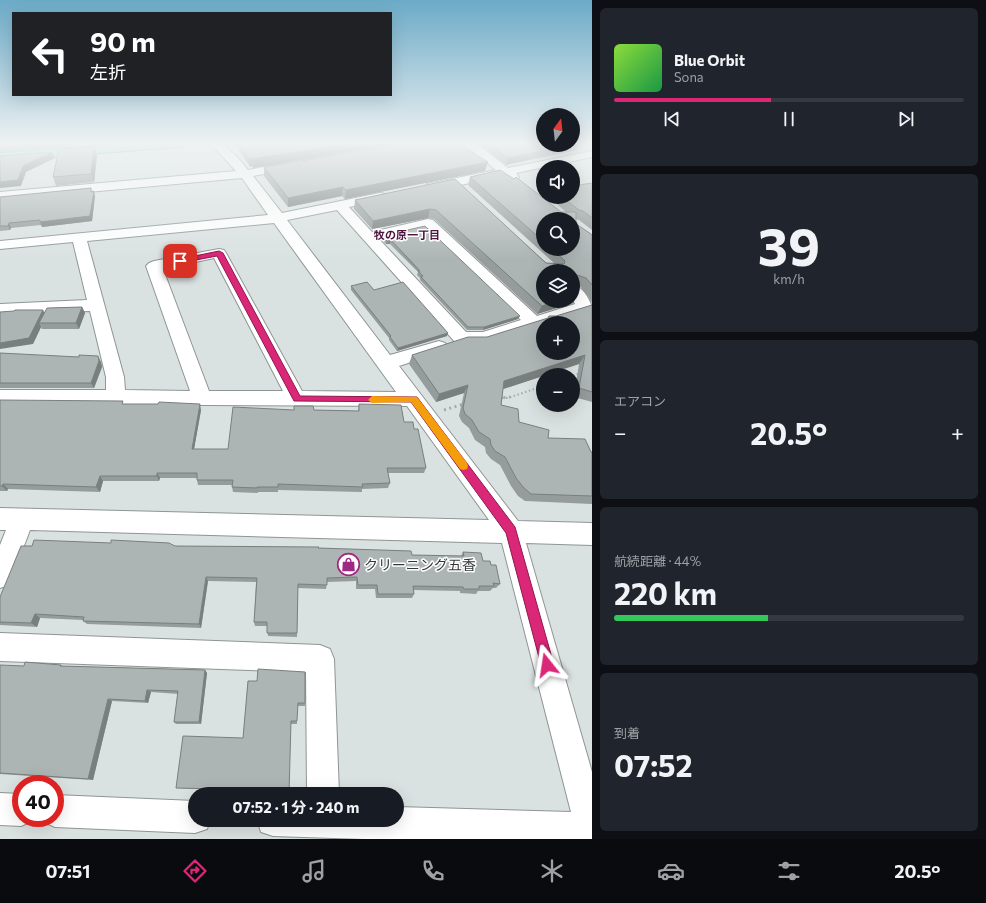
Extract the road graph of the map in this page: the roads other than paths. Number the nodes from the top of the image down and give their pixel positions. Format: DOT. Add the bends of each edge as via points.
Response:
graph roads {
  1 [pos="154,182"];
  2 [pos="251,182"];
  3 [pos="473,182"];
  4 [pos="417,190"];
  5 [pos="394,194"];
  6 [pos="0,196"];
  7 [pos="340,205"];
  8 [pos="279,218"];
  9 [pos="79,237"];
  10 [pos="369,237"];
  11 [pos="0,245"];
  12 [pos="580,297"];
  13 [pos="96,305"];
  14 [pos="0,309"];
  15 [pos="533,322"];
  16 [pos="461,338"];
  17 [pos="387,363"];
  18 [pos="116,397"];
  19 [pos="0,398"];
  20 [pos="202,398"];
  21 [pos="297,399"];
  22 [pos="414,399"];
  23 [pos="11,520"];
  24 [pos="511,531"];
  25 [pos="592,534"];
  26 [pos="0,576"];
  27 [pos="0,647"];
  28 [pos="323,787"];
  29 [pos="0,809"];
  30 [pos="12,810"];
  31 [pos="64,812"];
  32 [pos="188,817"];
  33 [pos="404,817"];
  34 [pos="592,829"];
  1 -- 6 [label="street"];
  2 -- 8 [label="street"];
  3 -- 4 [label="street" via="461,186"];
  5 -- 7 [label="street"];
  7 -- 8 [label="street"];
  7 -- 10 [label="street"];
  8 -- 9 [label="street"];
  8 -- 17 [label="street"];
  9 -- 11 [label="street"];
  9 -- 13 [label="street"];
  10 -- 15 [label="street" via="428,223"];
  10 -- 16 [label="street"];
  12 -- 15 [label="street" via="584,307"];
  13 -- 14 [label="street"];
  13 -- 18 [label="street" via="115,377"];
  15 -- 16 [label="street" via="483,338"];
  16 -- 17 [label="street"];
  17 -- 22 [label="street"];
  18 -- 19 [label="street"];
  18 -- 20 [label="street"];
  20 -- 21 [label="street"];
  20 -- 21 [label="street" via="154,266 219,253"];
  21 -- 22 [label="street"];
  22 -- 24 [label="street"];
  23 -- 24 [label="street"];
  23 -- 26 [label="street"];
  24 -- 25 [label="street"];
  24 -- 34 [label="street"];
  27 -- 28 [label="street" via="320,659"];
  29 -- 30 [label="street"];
  31 -- 32 [label="street"];
  33 -- 34 [label="street"];
}
